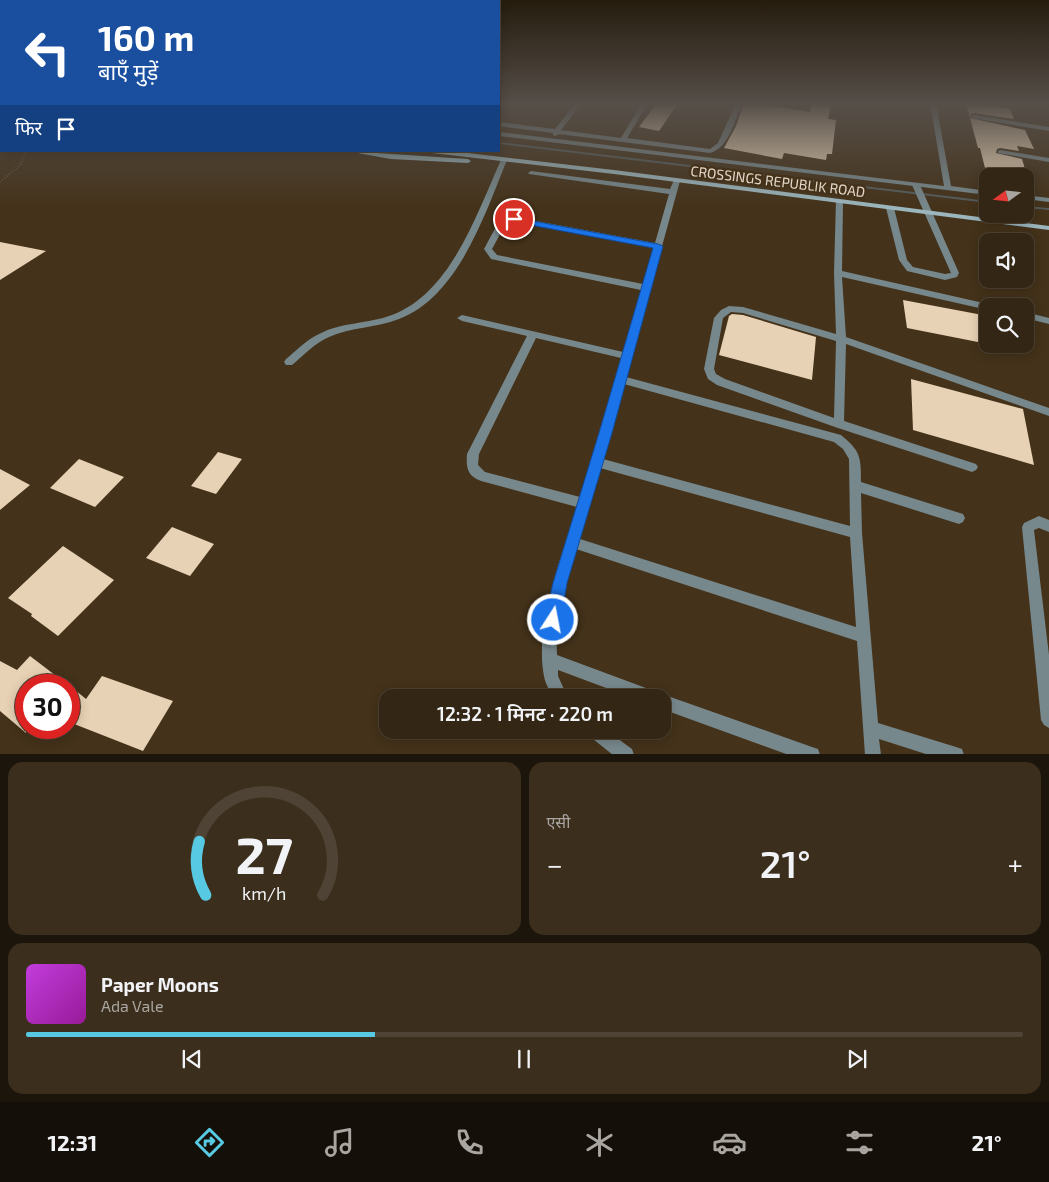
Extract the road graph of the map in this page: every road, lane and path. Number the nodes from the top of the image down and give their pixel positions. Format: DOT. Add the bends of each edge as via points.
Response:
graph roads {
  1 [pos="530,138"];
  2 [pos="553,138"];
  3 [pos="610,138"];
  4 [pos="724,138"];
  5 [pos="939,138"];
  6 [pos="623,140"];
  7 [pos="551,141"];
  8 [pos="26,152"];
  9 [pos="358,152"];
  10 [pos="442,152"];
  11 [pos="1000,152"];
  12 [pos="504,160"];
  13 [pos="1049,160"];
  14 [pos="531,173"];
  15 [pos="0,182"];
  16 [pos="675,186"];
  17 [pos="918,188"];
  18 [pos="948,189"];
  19 [pos="979,192"];
  20 [pos="1034,198"];
  21 [pos="1049,200"];
  22 [pos="839,202"];
  23 [pos="890,208"];
  24 [pos="930,214"];
  25 [pos="1049,228"];
  26 [pos="658,246"];
  27 [pos="838,273"];
  28 [pos="646,288"];
  29 [pos="979,305"];
  30 [pos="1034,317"];
  31 [pos="462,318"];
  32 [pos="1049,321"];
  33 [pos="533,334"];
  34 [pos="841,339"];
  35 [pos="626,356"];
  36 [pos="289,362"];
  37 [pos="620,379"];
  38 [pos="1049,412"];
  39 [pos="839,424"];
  40 [pos="596,462"];
  41 [pos="972,467"];
  42 [pos="856,486"];
  43 [pos="583,503"];
  44 [pos="960,518"];
  45 [pos="1049,526"];
  46 [pos="856,534"];
  47 [pos="572,542"];
  48 [pos="865,637"];
  49 [pos="550,660"];
  50 [pos="557,689"];
  51 [pos="629,689"];
  52 [pos="671,704"];
  53 [pos="1049,720"];
  54 [pos="872,729"];
  55 [pos="606,739"];
  56 [pos="626,754"];
  57 [pos="812,754"];
  58 [pos="873,754"];
  59 [pos="956,754"];
  1 -- 7 [label="street"];
  2 -- 7 [label="street"];
  3 -- 6 [label="street"];
  4 -- 6 [label="street" via="716,149 710,151"];
  5 -- 18 [label="street"];
  7 -- 17 [label="street"];
  8 -- 15 [label="path" via="23,162"];
  9 -- 12 [label="street, CROSSINGS REPUBLIK ROAD" via="477,162"];
  10 -- 12 [label="street, CROSSINGS REPUBLIK ROAD"];
  11 -- 13 [label="street"];
  12 -- 16 [label="street, CROSSINGS REPUBLIK ROAD"];
  12 -- 36 [label="street" via="462,250 444,281 424,301 402,314 328,333"];
  14 -- 16 [label="street"];
  16 -- 22 [label="street, CROSSINGS REPUBLIK ROAD"];
  16 -- 26 [label="street"];
  17 -- 18 [label="street"];
  17 -- 24 [label="street"];
  18 -- 19 [label="street"];
  20 -- 21 [label="street"];
  22 -- 23 [label="street, CROSSINGS REPUBLIK ROAD"];
  22 -- 27 [label="street"];
  23 -- 24 [label="street, CROSSINGS REPUBLIK ROAD"];
  23 -- 24 [label="street" via="907,266 912,271 951,277 955,273"];
  24 -- 25 [label="street, CROSSINGS REPUBLIK ROAD"];
  26 -- 28 [label="street"];
  26 -- 28 [label="street" via="514,219 502,223 488,249 494,257"];
  27 -- 29 [label="street"];
  27 -- 34 [label="street"];
  28 -- 35 [label="street"];
  30 -- 32 [label="street"];
  31 -- 33 [label="street"];
  33 -- 35 [label="street"];
  33 -- 43 [label="street" via="473,454 472,467 481,476"];
  34 -- 38 [label="street"];
  34 -- 39 [label="street"];
  34 -- 39 [label="street" via="732,308 722,312 719,318 709,369 712,376 721,382"];
  35 -- 37 [label="street"];
  37 -- 40 [label="street"];
  37 -- 42 [label="street" via="836,438 855,458"];
  39 -- 41 [label="street"];
  40 -- 43 [label="street"];
  40 -- 46 [label="street"];
  42 -- 44 [label="street"];
  42 -- 46 [label="street"];
  43 -- 47 [label="street"];
  45 -- 53 [label="street" via="1039,522 1028,527"];
  46 -- 48 [label="street"];
  47 -- 48 [label="street"];
  47 -- 49 [label="street" via="549,639"];
  48 -- 54 [label="street"];
  49 -- 50 [label="street" via="551,677"];
  49 -- 51 [label="street"];
  52 -- 57 [label="street"];
  54 -- 58 [label="street"];
  54 -- 59 [label="street"];
  55 -- 56 [label="street"];
}
